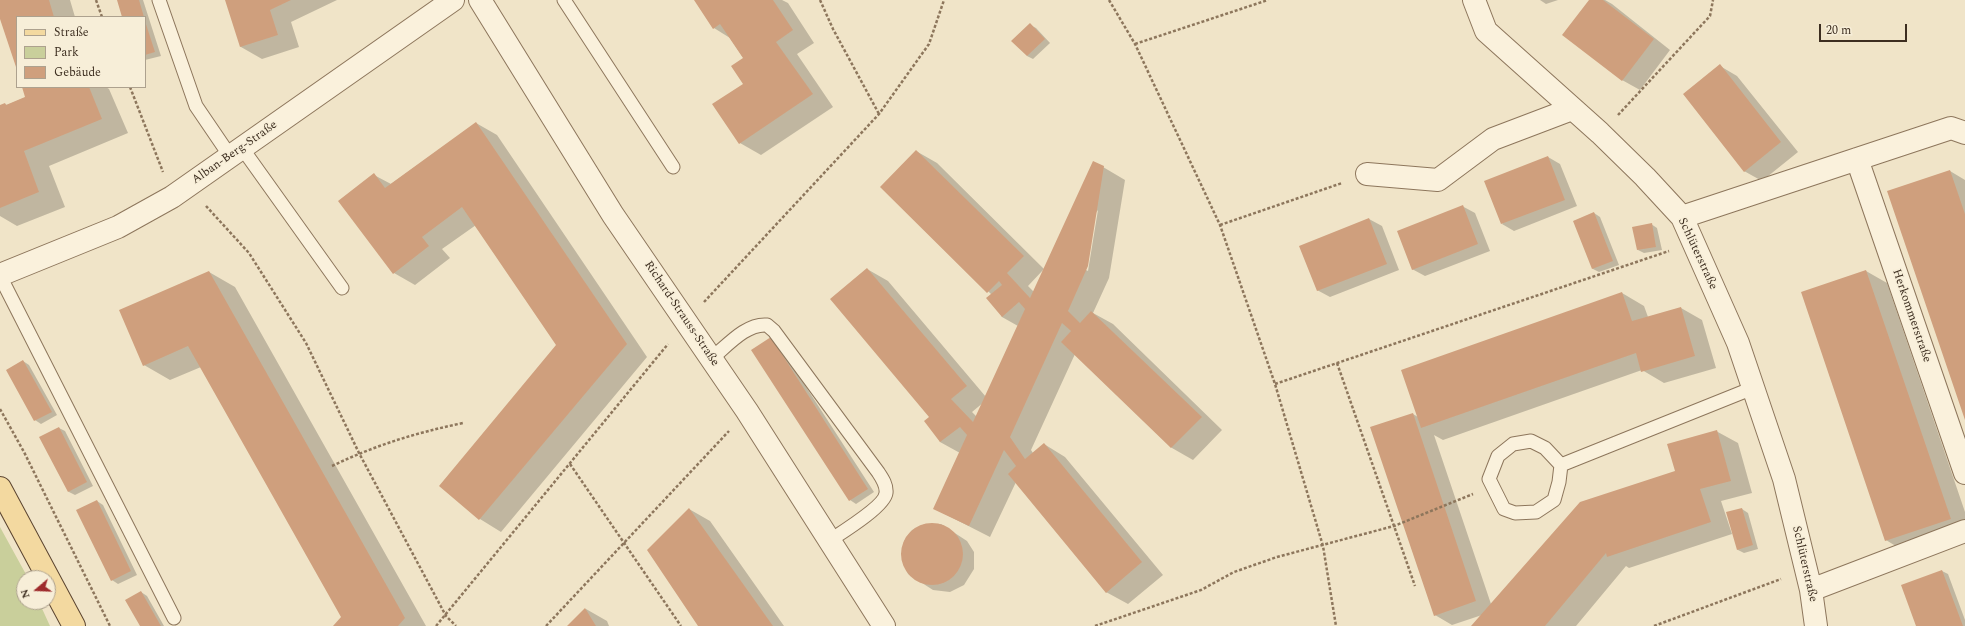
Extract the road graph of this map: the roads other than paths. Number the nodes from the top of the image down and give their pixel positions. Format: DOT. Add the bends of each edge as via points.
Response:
graph roads {
  1 [pos="159,0"];
  2 [pos="453,0"];
  3 [pos="480,0"];
  4 [pos="564,0"];
  5 [pos="1474,0"];
  6 [pos="1572,109"];
  7 [pos="1965,134"];
  8 [pos="236,152"];
  9 [pos="1857,159"];
  10 [pos="673,167"];
  11 [pos="1367,174"];
  12 [pos="1682,217"];
  13 [pos="0,276"];
  14 [pos="342,288"];
  15 [pos="711,359"];
  16 [pos="1753,388"];
  17 [pos="1561,464"];
  18 [pos="1965,473"];
  19 [pos="0,488"];
  20 [pos="1965,531"];
  21 [pos="829,541"];
  22 [pos="1811,590"];
  23 [pos="174,618"];
  24 [pos="74,626"];
  25 [pos="884,626"];
  26 [pos="1816,626"];
  1 -- 8 [label="lane" via="196,106"];
  2 -- 8 [label="street, Alban-Berg-Straße"];
  3 -- 15 [label="street, Richard-Strauss-Straße" via="613,215"];
  4 -- 10 [label="lane"];
  5 -- 6 [label="street, Schlüterstraße" via="1486,31"];
  6 -- 11 [label="street" via="1493,139 1438,180"];
  6 -- 12 [label="street, Schlüterstraße" via="1645,177"];
  7 -- 9 [label="street" via="1951,128"];
  8 -- 13 [label="street, Alban-Berg-Straße" via="172,197 118,227"];
  8 -- 14 [label="lane"];
  9 -- 12 [label="street"];
  9 -- 18 [label="street, Herkommerstraße"];
  12 -- 16 [label="street, Schlüterstraße" via="1738,344"];
  13 -- 23 [label="lane"];
  15 -- 21 [label="street, Richard-Strauss-Straße"];
  15 -- 21 [label="lane" via="752,327 767,325 878,472 885,484 885,499"];
  16 -- 17 [label="lane"];
  16 -- 22 [label="street, Schlüterstraße" via="1784,479"];
  17 -- 17 [label="lane" via="1554,500 1536,512 1515,513 1504,510 1489,479 1498,456 1513,444 1531,441 1545,448"];
  19 -- 24 [label="main road"];
  20 -- 22 [label="street"];
  21 -- 25 [label="street, Richard-Strauss-Straße"];
  22 -- 26 [label="street, Schlüterstraße"];
}
